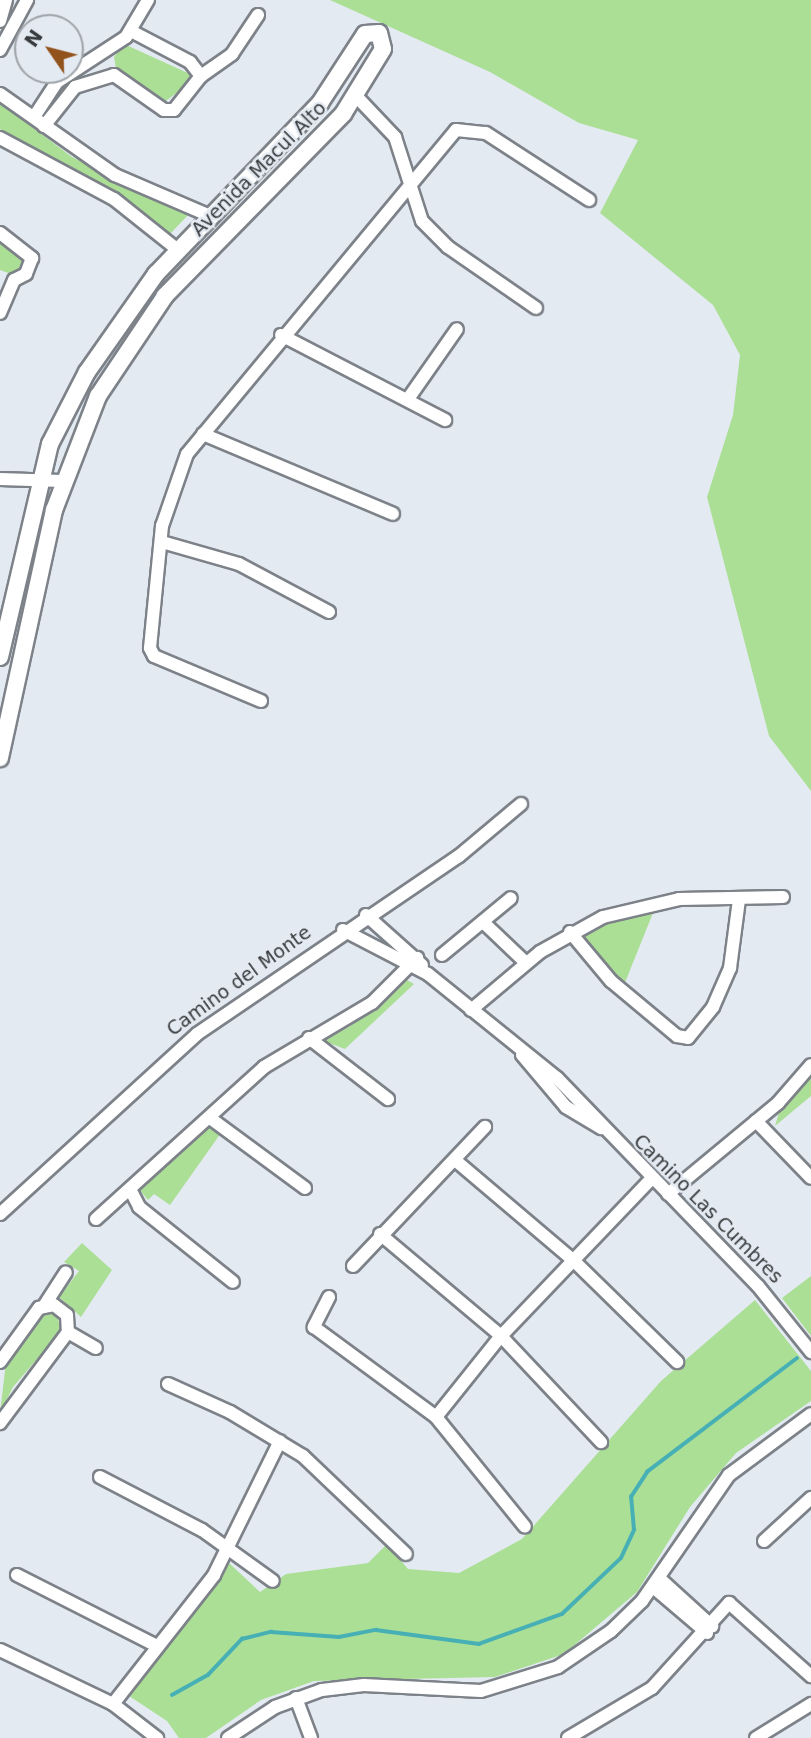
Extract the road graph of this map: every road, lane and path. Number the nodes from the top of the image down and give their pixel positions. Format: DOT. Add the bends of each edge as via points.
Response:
graph roads {
  1 [pos="7,0"];
  2 [pos="148,0"];
  3 [pos="25,2"];
  4 [pos="258,15"];
  5 [pos="0,21"];
  6 [pos="131,31"];
  7 [pos="0,50"];
  8 [pos="106,55"];
  9 [pos="114,75"];
  10 [pos="201,76"];
  11 [pos="0,94"];
  12 [pos="356,96"];
  13 [pos="34,117"];
  14 [pos="44,126"];
  15 [pos="3,145"];
  16 [pos="256,170"];
  17 [pos="269,190"];
  18 [pos="408,191"];
  19 [pos="589,200"];
  20 [pos="210,216"];
  21 [pos="0,233"];
  22 [pos="223,235"];
  23 [pos="178,250"];
  24 [pos="0,275"];
  25 [pos="14,280"];
  26 [pos="132,304"];
  27 [pos="537,308"];
  28 [pos="0,313"];
  29 [pos="146,319"];
  30 [pos="457,329"];
  31 [pos="281,335"];
  32 [pos="408,399"];
  33 [pos="445,420"];
  34 [pos="203,434"];
  35 [pos="0,479"];
  36 [pos="40,481"];
  37 [pos="62,481"];
  38 [pos="393,514"];
  39 [pos="162,542"];
  40 [pos="329,612"];
  41 [pos="0,657"];
  42 [pos="261,701"];
  43 [pos="0,758"];
  44 [pos="521,804"];
  45 [pos="783,897"];
  46 [pos="512,898"];
  47 [pos="739,900"];
  48 [pos="366,915"];
  49 [pos="483,922"];
  50 [pos="343,930"];
  51 [pos="570,932"];
  52 [pos="442,955"];
  53 [pos="415,961"];
  54 [pos="526,963"];
  55 [pos="471,1010"];
  56 [pos="309,1038"];
  57 [pos="811,1065"];
  58 [pos="388,1099"];
  59 [pos="210,1118"];
  60 [pos="757,1121"];
  61 [pos="485,1127"];
  62 [pos="456,1160"];
  63 [pos="808,1169"];
  64 [pos="652,1179"];
  65 [pos="305,1188"];
  66 [pos="130,1189"];
  67 [pos="668,1194"];
  68 [pos="0,1214"];
  69 [pos="96,1219"];
  70 [pos="380,1234"];
  71 [pos="573,1261"];
  72 [pos="353,1266"];
  73 [pos="66,1272"];
  74 [pos="233,1282"];
  75 [pos="329,1297"];
  76 [pos="44,1306"];
  77 [pos="68,1332"];
  78 [pos="501,1336"];
  79 [pos="96,1348"];
  80 [pos="811,1352"];
  81 [pos="0,1362"];
  82 [pos="677,1362"];
  83 [pos="168,1384"];
  84 [pos="811,1414"];
  85 [pos="436,1417"];
  86 [pos="0,1423"];
  87 [pos="280,1441"];
  88 [pos="601,1442"];
  89 [pos="100,1477"];
  90 [pos="809,1503"];
  91 [pos="525,1527"];
  92 [pos="764,1541"];
  93 [pos="226,1546"];
  94 [pos="406,1554"];
  95 [pos="17,1576"];
  96 [pos="272,1581"];
  97 [pos="656,1583"];
  98 [pos="709,1629"];
  99 [pos="155,1645"];
  100 [pos="0,1650"];
  101 [pos="811,1676"];
  102 [pos="296,1698"];
  103 [pos="113,1704"];
  104 [pos="811,1704"];
  105 [pos="583,1736"];
  106 [pos="157,1738"];
  107 [pos="228,1738"];
  108 [pos="311,1738"];
  109 [pos="568,1738"];
  110 [pos="756,1738"];
  1 -- 3 [label="street"];
  1 -- 5 [label="street"];
  2 -- 6 [label="street"];
  3 -- 7 [label="street"];
  4 -- 10 [label="street" via="232,54"];
  6 -- 8 [label="street"];
  6 -- 10 [label="street" via="190,62"];
  8 -- 9 [label="street"];
  8 -- 13 [label="street" via="57,82"];
  9 -- 10 [label="street" via="164,110 185,102"];
  9 -- 14 [label="street" via="75,87"];
  11 -- 13 [label="street"];
  12 -- 16 [label="street, Avenida Macul Alto" via="383,49 376,32 365,34 320,103"];
  12 -- 17 [label="street, Avenida Macul Alto"];
  12 -- 18 [label="street" via="395,136"];
  13 -- 14 [label="street"];
  14 -- 20 [label="street" via="115,175"];
  15 -- 23 [label="street" via="114,199"];
  16 -- 17 [label="street" via="268,176"];
  16 -- 20 [label="street, Avenida Macul Alto"];
  17 -- 22 [label="street, Avenida Macul Alto"];
  18 -- 19 [label="street" via="464,127 486,133"];
  18 -- 27 [label="street" via="414,209 448,247"];
  18 -- 31 [label="street"];
  20 -- 22 [label="street" via="223,224"];
  20 -- 23 [label="street, Avenida Macul Alto"];
  21 -- 25 [label="street" via="31,255 30,269"];
  22 -- 29 [label="street, Avenida Macul Alto"];
  23 -- 26 [label="street, Avenida Macul Alto"];
  24 -- 25 [label="street"];
  25 -- 28 [label="street"];
  26 -- 29 [label="street" via="135,316"];
  26 -- 36 [label="street, Avenida Macul Alto" via="74,396"];
  29 -- 37 [label="street, Avenida Macul Alto" via="98,396"];
  30 -- 32 [label="street"];
  31 -- 32 [label="street"];
  31 -- 34 [label="street"];
  32 -- 33 [label="street"];
  34 -- 38 [label="street"];
  34 -- 39 [label="street" via="176,471"];
  35 -- 36 [label="street"];
  36 -- 37 [label="street"];
  36 -- 41 [label="street, Avenida Macul Alto"];
  37 -- 43 [label="street, Avenida Macul Alto"];
  39 -- 40 [label="street" via="239,564"];
  39 -- 42 [label="street" via="155,656"];
  44 -- 48 [label="street, Camino del Monte" via="458,856"];
  45 -- 47 [label="street"];
  46 -- 49 [label="street"];
  47 -- 51 [label="street" via="660,901"];
  47 -- 51 [label="street" via="730,968 688,1038 627,996"];
  48 -- 50 [label="street, Camino del Monte"];
  48 -- 53 [label="street, Camino Las Cumbres"];
  49 -- 52 [label="street"];
  49 -- 54 [label="street"];
  50 -- 53 [label="street"];
  50 -- 68 [label="street, Camino del Monte" via="177,1049"];
  51 -- 54 [label="street"];
  53 -- 55 [label="street, Camino Las Cumbres"];
  53 -- 56 [label="street" via="372,1003"];
  54 -- 55 [label="street"];
  55 -- 64 [label="street, Camino Las Cumbres" via="522,1055 566,1107 601,1128"];
  56 -- 58 [label="street"];
  56 -- 59 [label="street" via="264,1067"];
  57 -- 60 [label="street"];
  59 -- 65 [label="street"];
  59 -- 66 [label="street"];
  60 -- 63 [label="street"];
  60 -- 67 [label="street"];
  61 -- 62 [label="street"];
  62 -- 70 [label="street"];
  62 -- 71 [label="street"];
  64 -- 67 [label="street, Camino Las Cumbres"];
  64 -- 71 [label="street"];
  66 -- 69 [label="street"];
  66 -- 74 [label="street" via="139,1206"];
  67 -- 80 [label="street, Camino Las Cumbres"];
  70 -- 72 [label="street"];
  70 -- 78 [label="street"];
  71 -- 78 [label="street"];
  71 -- 82 [label="street"];
  73 -- 76 [label="street"];
  75 -- 85 [label="street" via="314,1327"];
  76 -- 77 [label="street" via="65,1312"];
  76 -- 81 [label="street"];
  77 -- 79 [label="street"];
  77 -- 86 [label="street"];
  78 -- 85 [label="street"];
  78 -- 88 [label="street"];
  83 -- 87 [label="street"];
  84 -- 97 [label="street" via="729,1475"];
  85 -- 91 [label="street"];
  87 -- 93 [label="street"];
  87 -- 94 [label="street" via="346,1491"];
  89 -- 93 [label="street"];
  90 -- 92 [label="street"];
  93 -- 96 [label="street"];
  93 -- 99 [label="street" via="198,1599"];
  95 -- 99 [label="street"];
  97 -- 98 [label="street"];
  97 -- 102 [label="street" via="595,1644 519,1683 463,1693 350,1686"];
  98 -- 101 [label="street" via="723,1607 737,1606"];
  98 -- 105 [label="street" via="652,1688"];
  99 -- 103 [label="street"];
  100 -- 103 [label="street"];
  102 -- 107 [label="street"];
  102 -- 108 [label="street"];
  103 -- 106 [label="street"];
  104 -- 110 [label="street"];
  105 -- 109 [label="street"];
}
